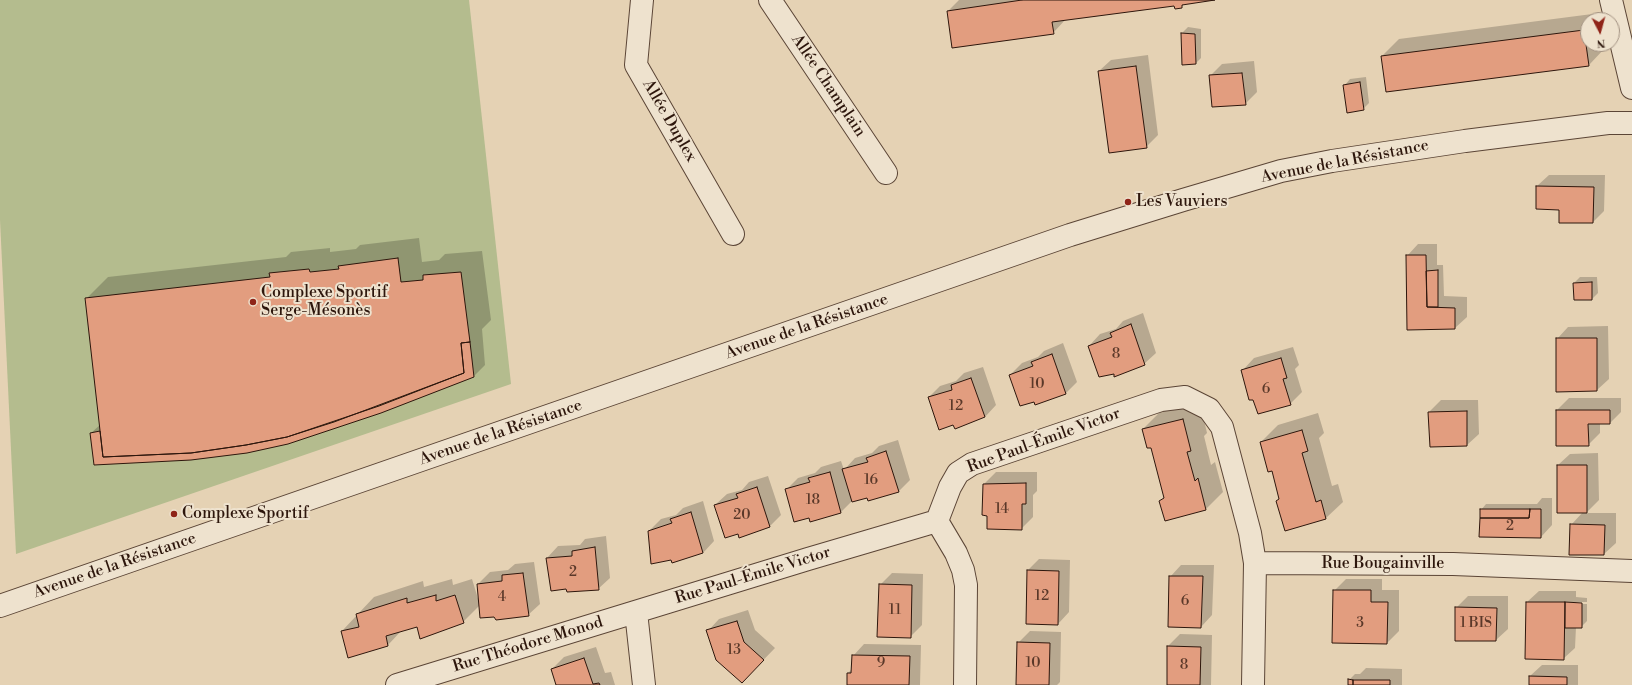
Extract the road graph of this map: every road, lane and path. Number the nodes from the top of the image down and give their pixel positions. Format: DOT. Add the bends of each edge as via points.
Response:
graph roads {
  1 [pos="642,0"];
  2 [pos="770,0"];
  3 [pos="1611,0"];
  4 [pos="1632,88"];
  5 [pos="1632,123"];
  6 [pos="886,173"];
  7 [pos="733,234"];
  8 [pos="937,520"];
  9 [pos="1256,563"];
  10 [pos="1632,571"];
  11 [pos="0,606"];
  12 [pos="636,612"];
  13 [pos="397,685"];
  14 [pos="644,685"];
  15 [pos="964,685"];
  16 [pos="1253,685"];
  1 -- 7 [label="street, Allée Duplex" via="636,65"];
  2 -- 6 [label="street, Allée Champlain"];
  3 -- 4 [label="street"];
  5 -- 11 [label="street, Avenue de la Résistance" via="1608,123 1465,141 1332,161 1281,171 1183,200 1070,235"];
  8 -- 9 [label="street, Rue Paul-Émile Victor" via="958,473 972,464 1160,400 1185,397 1209,409 1222,427"];
  8 -- 12 [label="street, Rue Paul-Émile Victor"];
  8 -- 15 [label="street" via="956,553 966,585"];
  9 -- 10 [label="street, Rue Bougainville" via="1453,564"];
  9 -- 16 [label="street"];
  12 -- 13 [label="street, Rue Théodore Monod"];
  12 -- 14 [label="street"];
}
